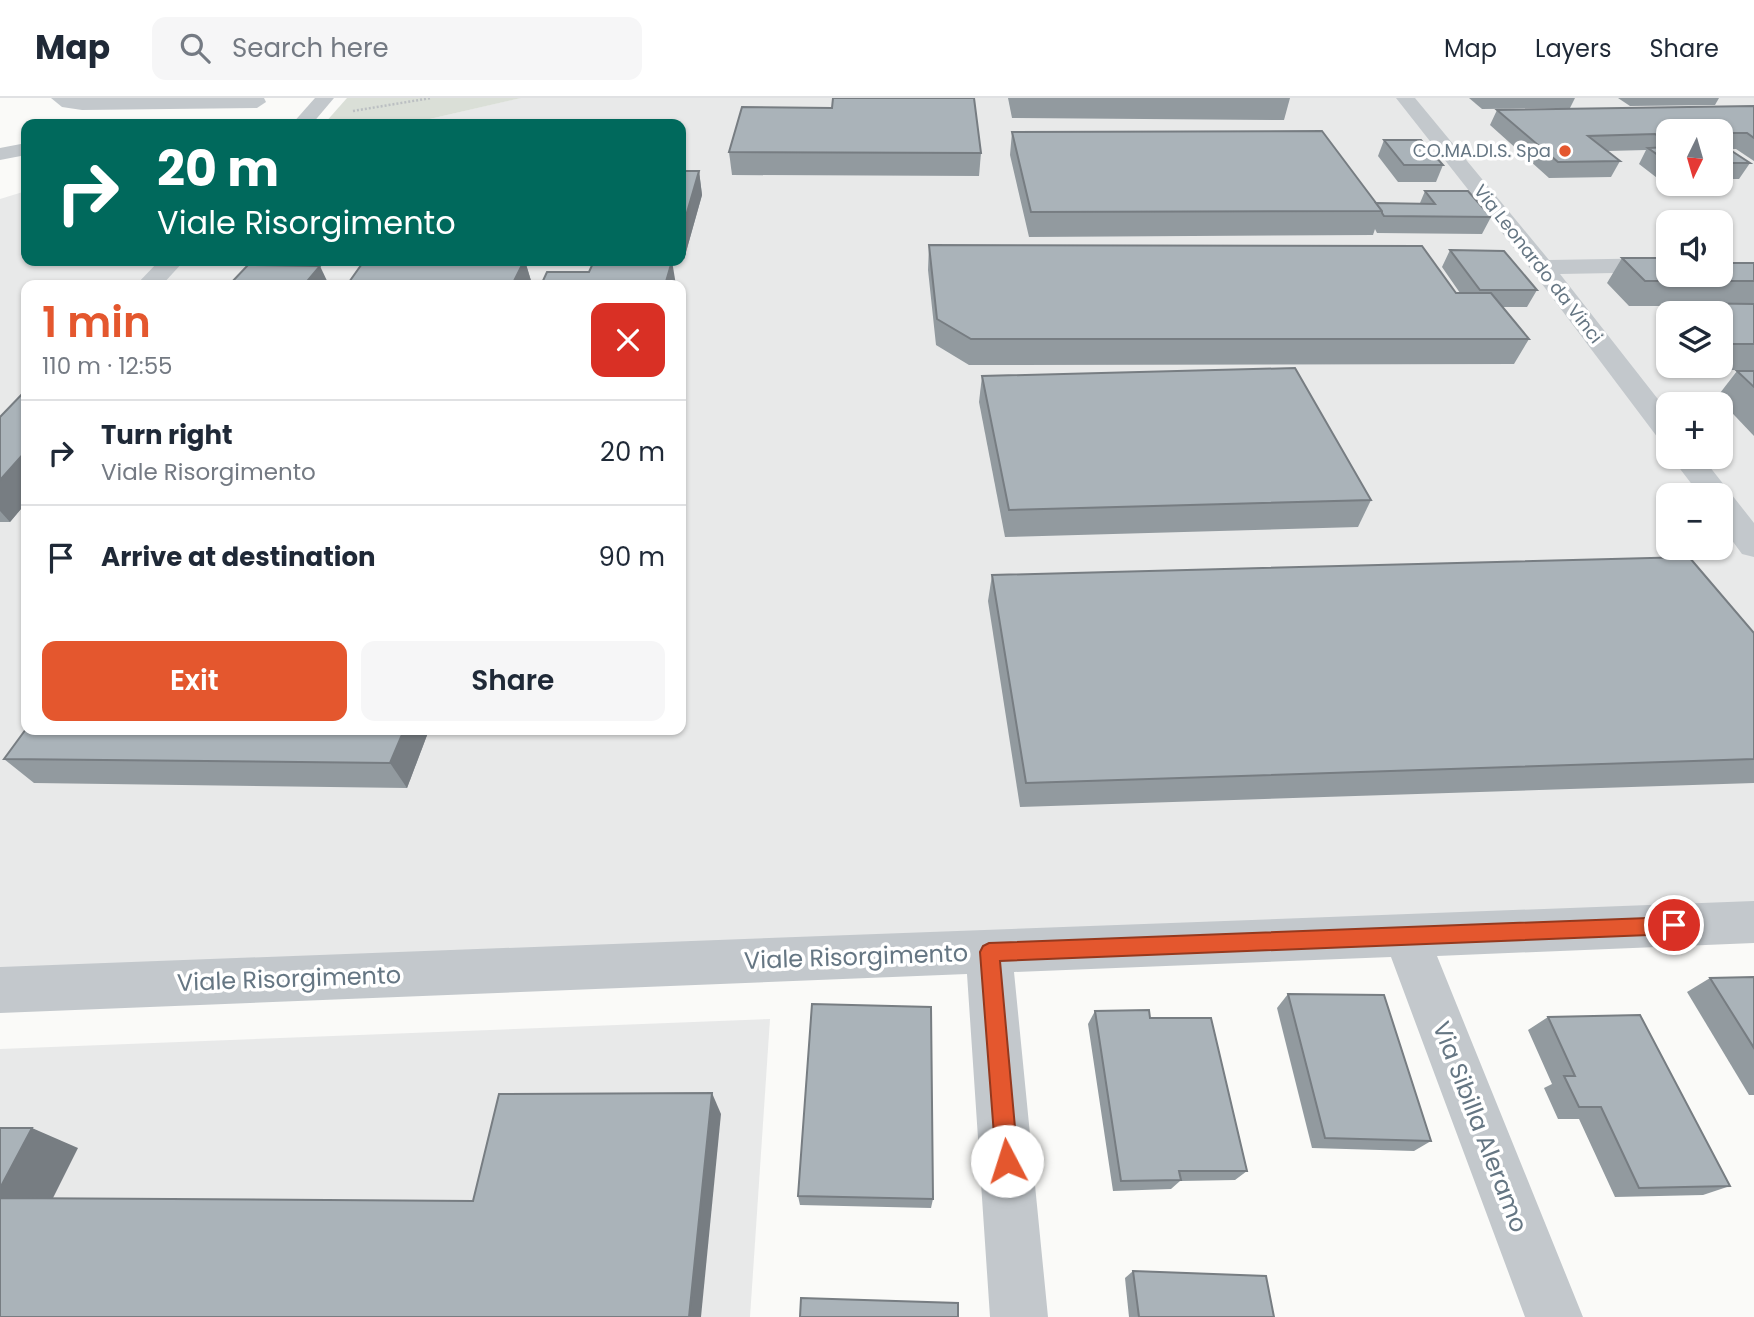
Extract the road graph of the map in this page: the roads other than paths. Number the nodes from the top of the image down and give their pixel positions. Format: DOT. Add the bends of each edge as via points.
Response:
graph roads {
  1 [pos="60,98"];
  2 [pos="279,98"];
  3 [pos="325,98"];
  4 [pos="1405,98"];
  5 [pos="257,102"];
  6 [pos="172,119"];
  7 [pos="307,119"];
  8 [pos="21,150"];
  9 [pos="0,154"];
  10 [pos="1656,265"];
  11 [pos="167,266"];
  12 [pos="1542,267"];
  13 [pos="153,280"];
  14 [pos="1656,416"];
  15 [pos="1695,469"];
  16 [pos="1707,483"];
  17 [pos="1733,518"];
  18 [pos="1754,545"];
  19 [pos="1754,922"];
  20 [pos="1406,937"];
  21 [pos="989,952"];
  22 [pos="0,990"];
  23 [pos="1019,1317"];
  24 [pos="1554,1317"];
  1 -- 5 [label="street" via="82,104"];
  2 -- 5 [label="street"];
  3 -- 7 [label="street"];
  4 -- 12 [label="street, Via Leonardo da Vinci"];
  5 -- 6 [label="street"];
  8 -- 9 [label="street"];
  10 -- 12 [label="street"];
  11 -- 13 [label="street"];
  12 -- 14 [label="street, Via Leonardo da Vinci"];
  15 -- 16 [label="street"];
  17 -- 18 [label="street"];
  19 -- 20 [label="street, Viale Risorgimento"];
  20 -- 21 [label="street, Viale Risorgimento"];
  20 -- 24 [label="street, Via Sibilla Aleramo"];
  21 -- 22 [label="street, Viale Risorgimento"];
  21 -- 23 [label="street"];
}
